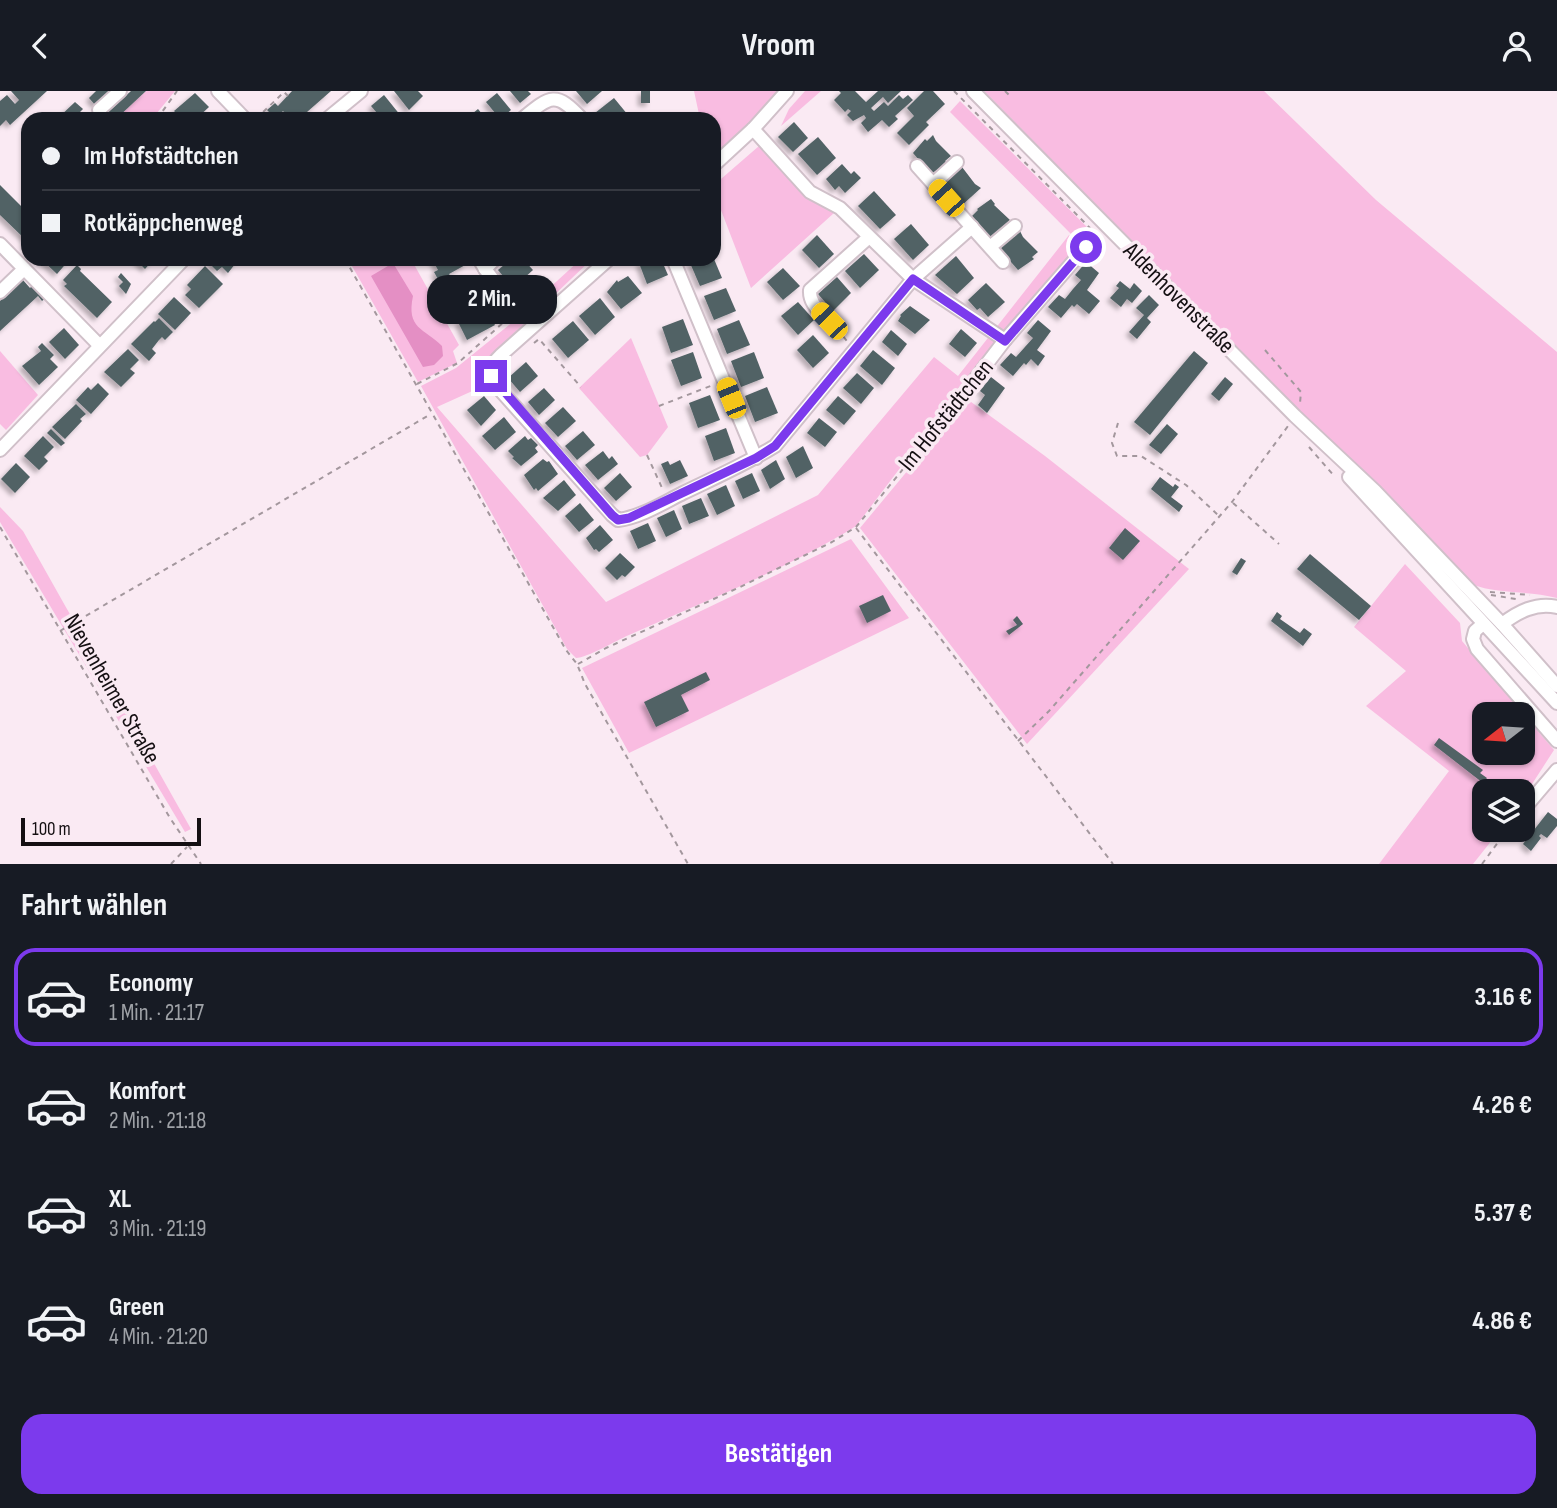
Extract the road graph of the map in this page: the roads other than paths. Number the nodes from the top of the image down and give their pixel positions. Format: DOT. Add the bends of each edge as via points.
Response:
graph roads {
  1 [pos="120,91"];
  2 [pos="218,91"];
  3 [pos="361,91"];
  4 [pos="787,91"];
  5 [pos="973,91"];
  6 [pos="99,110"];
  7 [pos="238,112"];
  8 [pos="336,112"];
  9 [pos="530,112"];
  10 [pos="576,112"];
  11 [pos="753,129"];
  12 [pos="721,159"];
  13 [pos="957,162"];
  14 [pos="917,166"];
  15 [pos="933,184"];
  16 [pos="1015,226"];
  17 [pos="972,227"];
  18 [pos="1094,237"];
  19 [pos="868,238"];
  20 [pos="0,244"];
  21 [pos="990,247"];
  22 [pos="5,259"];
  23 [pos="1003,262"];
  24 [pos="177,266"];
  25 [pos="483,266"];
  26 [pos="601,266"];
  27 [pos="676,266"];
  28 [pos="24,269"];
  29 [pos="913,279"];
  30 [pos="501,290"];
  31 [pos="0,292"];
  32 [pos="829,321"];
  33 [pos="1005,341"];
  34 [pos="99,345"];
  35 [pos="963,395"];
  36 [pos="1292,421"];
  37 [pos="0,450"];
  38 [pos="756,458"];
  39 [pos="1557,607"];
  40 [pos="1483,624"];
  41 [pos="1502,624"];
  42 [pos="1557,686"];
  43 [pos="1557,703"];
  44 [pos="1557,741"];
  45 [pos="1557,770"];
  46 [pos="1535,796"];
  1 -- 6 [label="street"];
  2 -- 7 [label="street"];
  3 -- 8 [label="street"];
  4 -- 11 [label="street"];
  5 -- 36 [label="street, Aldenhovenstraße"];
  9 -- 10 [label="street" via="554,97 563,98"];
  11 -- 12 [label="street"];
  11 -- 19 [label="street" via="810,192 840,208"];
  13 -- 15 [label="street"];
  14 -- 15 [label="street"];
  15 -- 17 [label="street"];
  16 -- 21 [label="street"];
  17 -- 21 [label="street"];
  17 -- 29 [label="street"];
  18 -- 33 [label="street, Im Hofstädtchen"];
  19 -- 29 [label="street"];
  19 -- 32 [label="street" via="810,290 812,303"];
  20 -- 22 [label="street"];
  21 -- 23 [label="street"];
  22 -- 28 [label="street"];
  24 -- 34 [label="street"];
  25 -- 30 [label="street"];
  26 -- 38 [label="street" via="492,363 493,382 618,520"];
  27 -- 38 [label="street"];
  28 -- 31 [label="street"];
  28 -- 34 [label="street"];
  29 -- 33 [label="street"];
  29 -- 38 [label="street" via="775,446"];
  33 -- 35 [label="street, Im Hofstädtchen"];
  34 -- 37 [label="street"];
  36 -- 40 [label="street, Aldenhovenstraße"];
  36 -- 41 [label="street, Aldenhovenstraße" via="1375,491"];
  39 -- 41 [label="street" via="1537,605"];
  40 -- 41 [label="street"];
  40 -- 43 [label="street, Aldenhovenstraße"];
  40 -- 44 [label="street" via="1475,631 1477,649"];
  41 -- 42 [label="street, Aldenhovenstraße"];
  45 -- 46 [label="street"];
}
